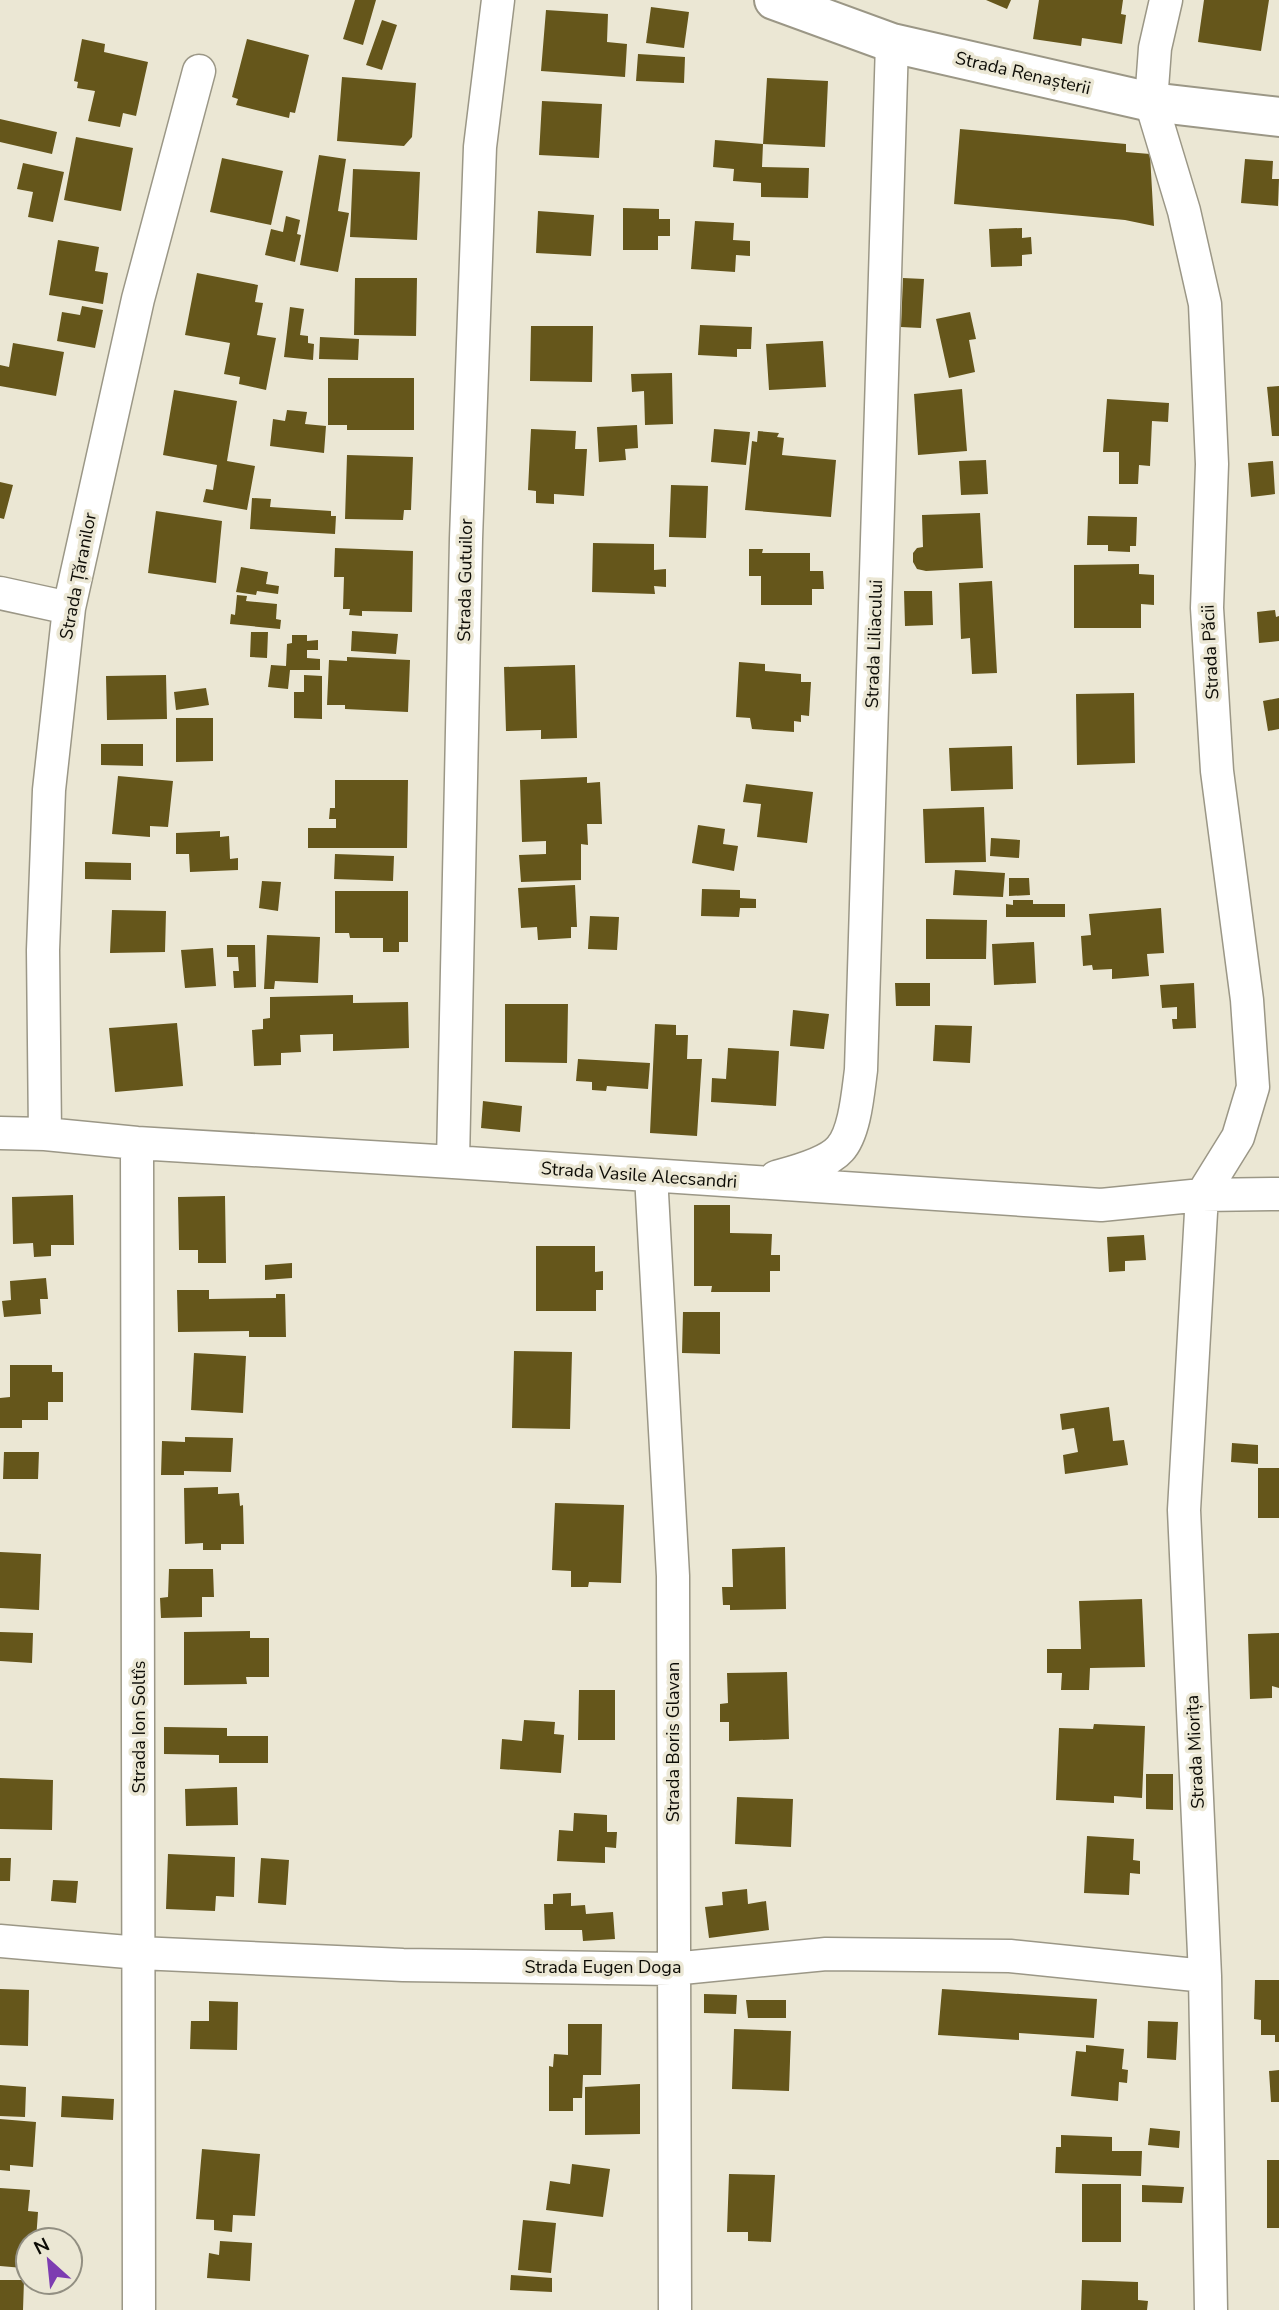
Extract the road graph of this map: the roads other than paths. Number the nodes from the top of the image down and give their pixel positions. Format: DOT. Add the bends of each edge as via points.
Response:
graph roads {
  1 [pos="498,0"];
  2 [pos="774,0"];
  3 [pos="1166,0"];
  4 [pos="892,43"];
  5 [pos="199,71"];
  6 [pos="1152,102"];
  7 [pos="1279,117"];
  8 [pos="0,593"];
  9 [pos="69,608"];
  10 [pos="0,1133"];
  11 [pos="45,1134"];
  12 [pos="137,1143"];
  13 [pos="453,1162"];
  14 [pos="651,1175"];
  15 [pos="754,1182"];
  16 [pos="1279,1194"];
  17 [pos="1202,1195"];
  18 [pos="0,1941"];
  19 [pos="139,1953"];
  20 [pos="673,1969"];
  21 [pos="1205,1976"];
  22 [pos="139,2310"];
  23 [pos="675,2310"];
  24 [pos="1211,2310"];
  1 -- 13 [label="street, Strada Gutuilor" via="480,147 466,539"];
  2 -- 4 [label="street, Strada Renașterii"];
  3 -- 6 [label="street, Strada Păcii" via="1155,48"];
  4 -- 6 [label="street, Strada Renașterii"];
  4 -- 15 [label="street, Strada Liliacului" via="861,1070 854,1118 840,1149 810,1168"];
  5 -- 9 [label="street, Strada Țăranilor" via="138,299"];
  6 -- 7 [label="street, Strada Renașterii"];
  6 -- 17 [label="street, Strada Păcii" via="1205,304 1212,464 1207,608 1217,771 1247,1000 1252,1087 1238,1137"];
  8 -- 9 [label="street"];
  9 -- 11 [label="street, Strada Țăranilor" via="49,790 43,950"];
  10 -- 11 [label="street, Strada Vasile Alecsandri"];
  11 -- 12 [label="street, Strada Vasile Alecsandri"];
  12 -- 13 [label="street, Strada Vasile Alecsandri"];
  12 -- 19 [label="street, Strada Ion Soltîs"];
  13 -- 14 [label="street, Strada Vasile Alecsandri"];
  14 -- 15 [label="street, Strada Vasile Alecsandri"];
  14 -- 20 [label="street, Strada Boris Glavan" via="673,1576"];
  15 -- 17 [label="street, Strada Vasile Alecsandri" via="1101,1205"];
  16 -- 17 [label="street, Strada Vasile Alecsandri"];
  17 -- 21 [label="street, Strada Miorița" via="1184,1510"];
  18 -- 19 [label="street, Strada Eugen Doga"];
  19 -- 20 [label="street, Strada Eugen Doga" via="403,1965"];
  19 -- 22 [label="street, Strada Ion Soltîs"];
  20 -- 21 [label="street, Strada Eugen Doga" via="826,1954 984,1955"];
  20 -- 23 [label="street, Strada Boris Glavan"];
  21 -- 24 [label="street, Strada Miorița"];
}
